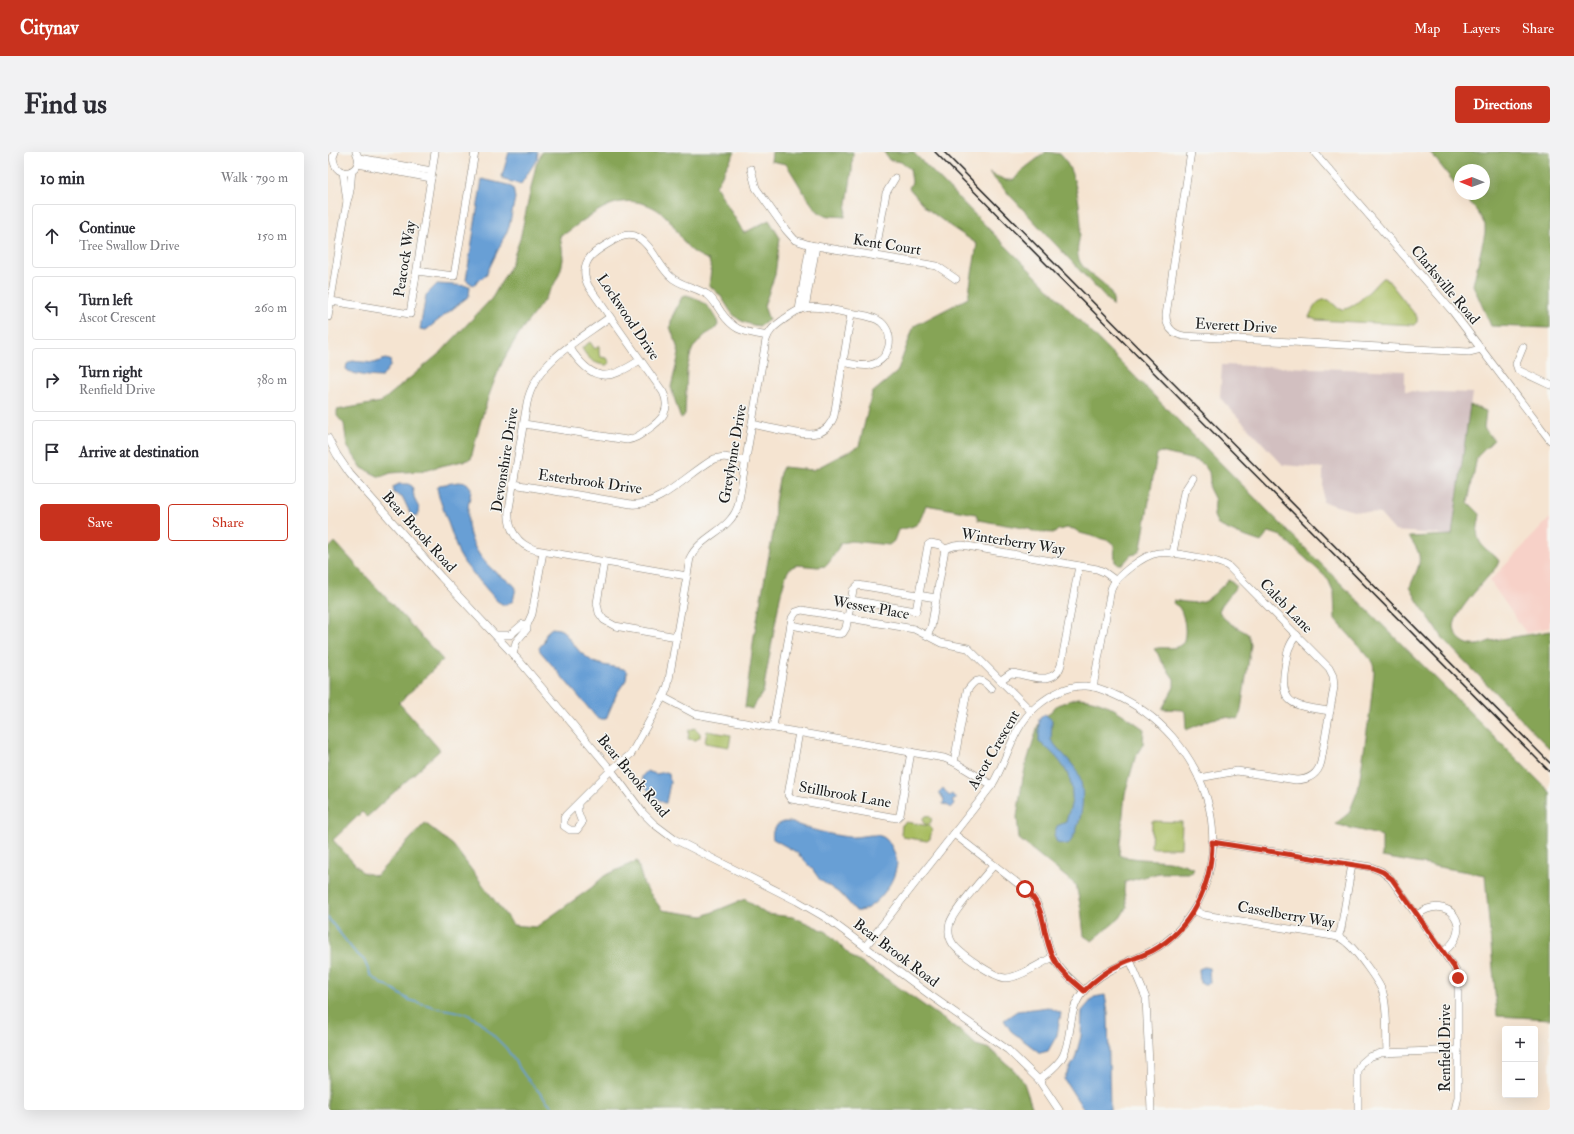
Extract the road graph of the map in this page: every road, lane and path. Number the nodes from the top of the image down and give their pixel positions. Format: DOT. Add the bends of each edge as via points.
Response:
graph roads {
  1 [pos="435,152"];
  2 [pos="475,152"];
  3 [pos="1191,152"];
  4 [pos="1314,152"];
  5 [pos="332,154"];
  6 [pos="358,158"];
  7 [pos="751,168"];
  8 [pos="352,171"];
  9 [pos="432,171"];
  10 [pos="343,172"];
  11 [pos="431,178"];
  12 [pos="895,178"];
  13 [pos="347,201"];
  14 [pos="813,246"];
  15 [pos="875,256"];
  16 [pos="417,270"];
  17 [pos="956,279"];
  18 [pos="331,301"];
  19 [pos="802,309"];
  20 [pos="851,314"];
  21 [pos="328,316"];
  22 [pos="610,317"];
  23 [pos="767,336"];
  24 [pos="569,347"];
  25 [pos="1523,347"];
  26 [pos="1481,349"];
  27 [pos="640,360"];
  28 [pos="843,362"];
  29 [pos="1550,385"];
  30 [pos="524,424"];
  31 [pos="752,424"];
  32 [pos="328,438"];
  33 [pos="1550,440"];
  34 [pos="746,461"];
  35 [pos="1193,478"];
  36 [pos="513,484"];
  37 [pos="945,549"];
  38 [pos="543,552"];
  39 [pos="1173,553"];
  40 [pos="604,562"];
  41 [pos="1078,566"];
  42 [pos="687,576"];
  43 [pos="1115,580"];
  44 [pos="920,595"];
  45 [pos="936,598"];
  46 [pos="851,600"];
  47 [pos="848,617"];
  48 [pos="527,625"];
  49 [pos="791,625"];
  50 [pos="496,635"];
  51 [pos="927,635"];
  52 [pos="1297,635"];
  53 [pos="677,636"];
  54 [pos="513,654"];
  55 [pos="1001,680"];
  56 [pos="1093,687"];
  57 [pos="991,689"];
  58 [pos="663,697"];
  59 [pos="1031,711"];
  60 [pos="1330,711"];
  61 [pos="773,727"];
  62 [pos="799,732"];
  63 [pos="911,752"];
  64 [pos="954,762"];
  65 [pos="611,770"];
  66 [pos="1199,778"];
  67 [pos="992,785"];
  68 [pos="578,804"];
  69 [pos="954,834"];
  70 [pos="1212,842"];
  71 [pos="1352,864"];
  72 [pos="994,865"];
  73 [pos="1194,910"];
  74 [pos="1417,915"];
  75 [pos="1338,937"];
  76 [pos="865,947"];
  77 [pos="1443,952"];
  78 [pos="1053,957"];
  79 [pos="1130,960"];
  80 [pos="1084,991"];
  81 [pos="1458,1050"];
  82 [pos="1387,1053"];
  83 [pos="1039,1080"];
  84 [pos="1059,1110"];
  85 [pos="1151,1110"];
  86 [pos="1358,1110"];
  87 [pos="1455,1110"];
  1 -- 9 [label="street, Peacock Way"];
  2 -- 16 [label="street" via="454,276"];
  3 -- 26 [label="street, Everett Drive" via="1166,314 1168,325 1176,334 1423,350 1469,352"];
  4 -- 26 [label="street, Clarksville Road" via="1442,299"];
  5 -- 10 [label="street" via="336,168"];
  6 -- 8 [label="street"];
  6 -- 9 [label="street"];
  6 -- 11 [label="street"];
  7 -- 14 [label="street, Kent Court" via="756,188 786,230 795,240"];
  8 -- 10 [label="street"];
  8 -- 13 [label="street" via="351,193"];
  9 -- 11 [label="street, Peacock Way"];
  10 -- 13 [label="street"];
  11 -- 16 [label="street, Peacock Way"];
  12 -- 15 [label="street" via="886,193"];
  13 -- 18 [label="street"];
  14 -- 15 [label="street, Kent Court"];
  14 -- 19 [label="street"];
  15 -- 17 [label="street, Kent Court" via="937,266"];
  16 -- 18 [label="street, Peacock Way" via="410,314"];
  18 -- 21 [label="street"];
  19 -- 20 [label="street" via="814,307"];
  19 -- 23 [label="street" via="774,326"];
  20 -- 28 [label="street"];
  20 -- 28 [label="street" via="882,322 888,333 889,346 884,357 873,364 863,366"];
  22 -- 23 [label="street, Lockwood Drive" via="587,283 585,266 595,253 618,237 630,235 645,242 672,278 710,298 733,327"];
  22 -- 24 [label="street, Devonshire Drive"];
  22 -- 27 [label="street, Lockwood Drive"];
  23 -- 31 [label="street, Greylynne Drive"];
  24 -- 27 [label="street" via="582,366 599,374 618,373"];
  24 -- 30 [label="street, Devonshire Drive" via="536,378 529,394"];
  25 -- 29 [label="street" via="1516,364 1518,370"];
  26 -- 33 [label="street, Clarksville Road"];
  27 -- 30 [label="street, Lockwood Drive" via="663,392 666,404 661,420 639,436 621,440"];
  28 -- 31 [label="street" via="834,416 825,430 817,434 808,434"];
  30 -- 36 [label="street, Devonshire Drive"];
  31 -- 34 [label="street, Greylynne Drive"];
  32 -- 50 [label="street, Bear Brook Road" via="350,474"];
  34 -- 36 [label="street, Esterbrook Drive" via="725,457 714,459 656,499 641,504"];
  34 -- 42 [label="street, Greylynne Drive" via="734,515 726,525 695,550"];
  35 -- 39 [label="street" via="1184,492"];
  36 -- 38 [label="street, Devonshire Drive" via="509,512 511,528 522,543 533,550"];
  37 -- 41 [label="street, Winterberry Way" via="962,545"];
  37 -- 44 [label="street" via="931,543 928,545"];
  37 -- 45 [label="street, Winterberry Way"];
  38 -- 40 [label="street, Devonshire Drive"];
  38 -- 48 [label="street" via="532,614"];
  39 -- 43 [label="street, Caleb Lane" via="1160,552 1149,555"];
  39 -- 52 [label="street, Caleb Lane" via="1228,566"];
  40 -- 42 [label="street, Devonshire Drive"];
  40 -- 53 [label="street" via="597,603 604,620 615,626"];
  41 -- 43 [label="street, Winterberry Way" via="1102,571"];
  41 -- 55 [label="street" via="1061,665 1057,673 1046,679 1012,673"];
  42 -- 53 [label="street, Greylynne Drive"];
  43 -- 56 [label="street" via="1111,589"];
  44 -- 45 [label="street"];
  44 -- 46 [label="street" via="859,584 854,588"];
  44 -- 46 [label="street" via="915,612"];
  45 -- 51 [label="street, Winterberry Way" via="931,628"];
  46 -- 47 [label="street"];
  47 -- 49 [label="street, Wessex Place" via="802,610 794,614"];
  47 -- 49 [label="street" via="846,630 840,634"];
  47 -- 51 [label="street, Wessex Place" via="912,629"];
  48 -- 50 [label="street" via="523,624 510,635"];
  48 -- 54 [label="street" via="528,629 516,642"];
  49 -- 61 [label="street, Wessex Place"];
  50 -- 54 [label="street, Bear Brook Road"];
  51 -- 55 [label="street, Wessex Place" via="941,643 969,648"];
  52 -- 60 [label="street, Caleb Lane" via="1333,674"];
  52 -- 60 [label="street" via="1288,650 1284,691 1288,699 1297,705"];
  53 -- 58 [label="street, Greylynne Drive"];
  54 -- 65 [label="street, Bear Brook Road"];
  55 -- 59 [label="street, Wessex Place"];
  56 -- 59 [label="street, Ascot Crescent" via="1067,689"];
  56 -- 66 [label="street, Ascot Crescent" via="1137,706 1155,721 1180,747"];
  57 -- 64 [label="street" via="979,680 967,691"];
  58 -- 61 [label="street" via="694,713"];
  58 -- 65 [label="street, Greylynne Drive" via="632,752"];
  59 -- 67 [label="street, Ascot Crescent" via="1015,733"];
  60 -- 66 [label="street, Caleb Lane" via="1321,764 1317,772 1309,778 1296,780 1234,771"];
  61 -- 62 [label="street"];
  62 -- 63 [label="street"];
  62 -- 63 [label="street, Stillbrook Lane" via="789,798 895,818 900,816"];
  63 -- 64 [label="street"];
  64 -- 67 [label="street"];
  65 -- 68 [label="street, Greylynne Drive"];
  65 -- 76 [label="street, Bear Brook Road" via="646,816 663,832 797,900"];
  66 -- 70 [label="street, Ascot Crescent" via="1210,809"];
  67 -- 69 [label="street, Ascot Crescent"];
  69 -- 72 [label="street"];
  69 -- 76 [label="street, Ascot Crescent"];
  70 -- 71 [label="street, Renfield Drive"];
  70 -- 73 [label="street, Ascot Crescent" via="1208,876"];
  71 -- 74 [label="street, Renfield Drive" via="1375,868 1387,874"];
  71 -- 75 [label="street"];
  72 -- 78 [label="street" via="1027,891 1036,902"];
  72 -- 78 [label="street" via="952,919 949,929 952,942 959,950 1002,978 1014,976"];
  73 -- 75 [label="street, Casselberry Way" via="1203,914"];
  73 -- 79 [label="street, Ascot Crescent" via="1165,942 1152,951"];
  74 -- 77 [label="street, Renfield Drive"];
  74 -- 77 [label="street" via="1427,908 1436,907 1444,908 1453,915 1458,935 1453,945"];
  75 -- 82 [label="street, Casselberry Way" via="1352,947 1382,989"];
  76 -- 83 [label="street, Bear Brook Road" via="1008,1050"];
  77 -- 81 [label="street, Renfield Drive" via="1455,968 1458,978"];
  78 -- 80 [label="street" via="1060,968"];
  79 -- 80 [label="street, Ascot Crescent" via="1106,973"];
  79 -- 85 [label="street" via="1145,996"];
  80 -- 83 [label="street, Ascot Crescent" via="1072,1012 1063,1055"];
  81 -- 82 [label="street"];
  81 -- 87 [label="street, Renfield Drive" via="1458,1099"];
  82 -- 86 [label="street" via="1371,1056 1360,1066 1357,1077"];
  83 -- 84 [label="street, Bear Brook Road"];
}
